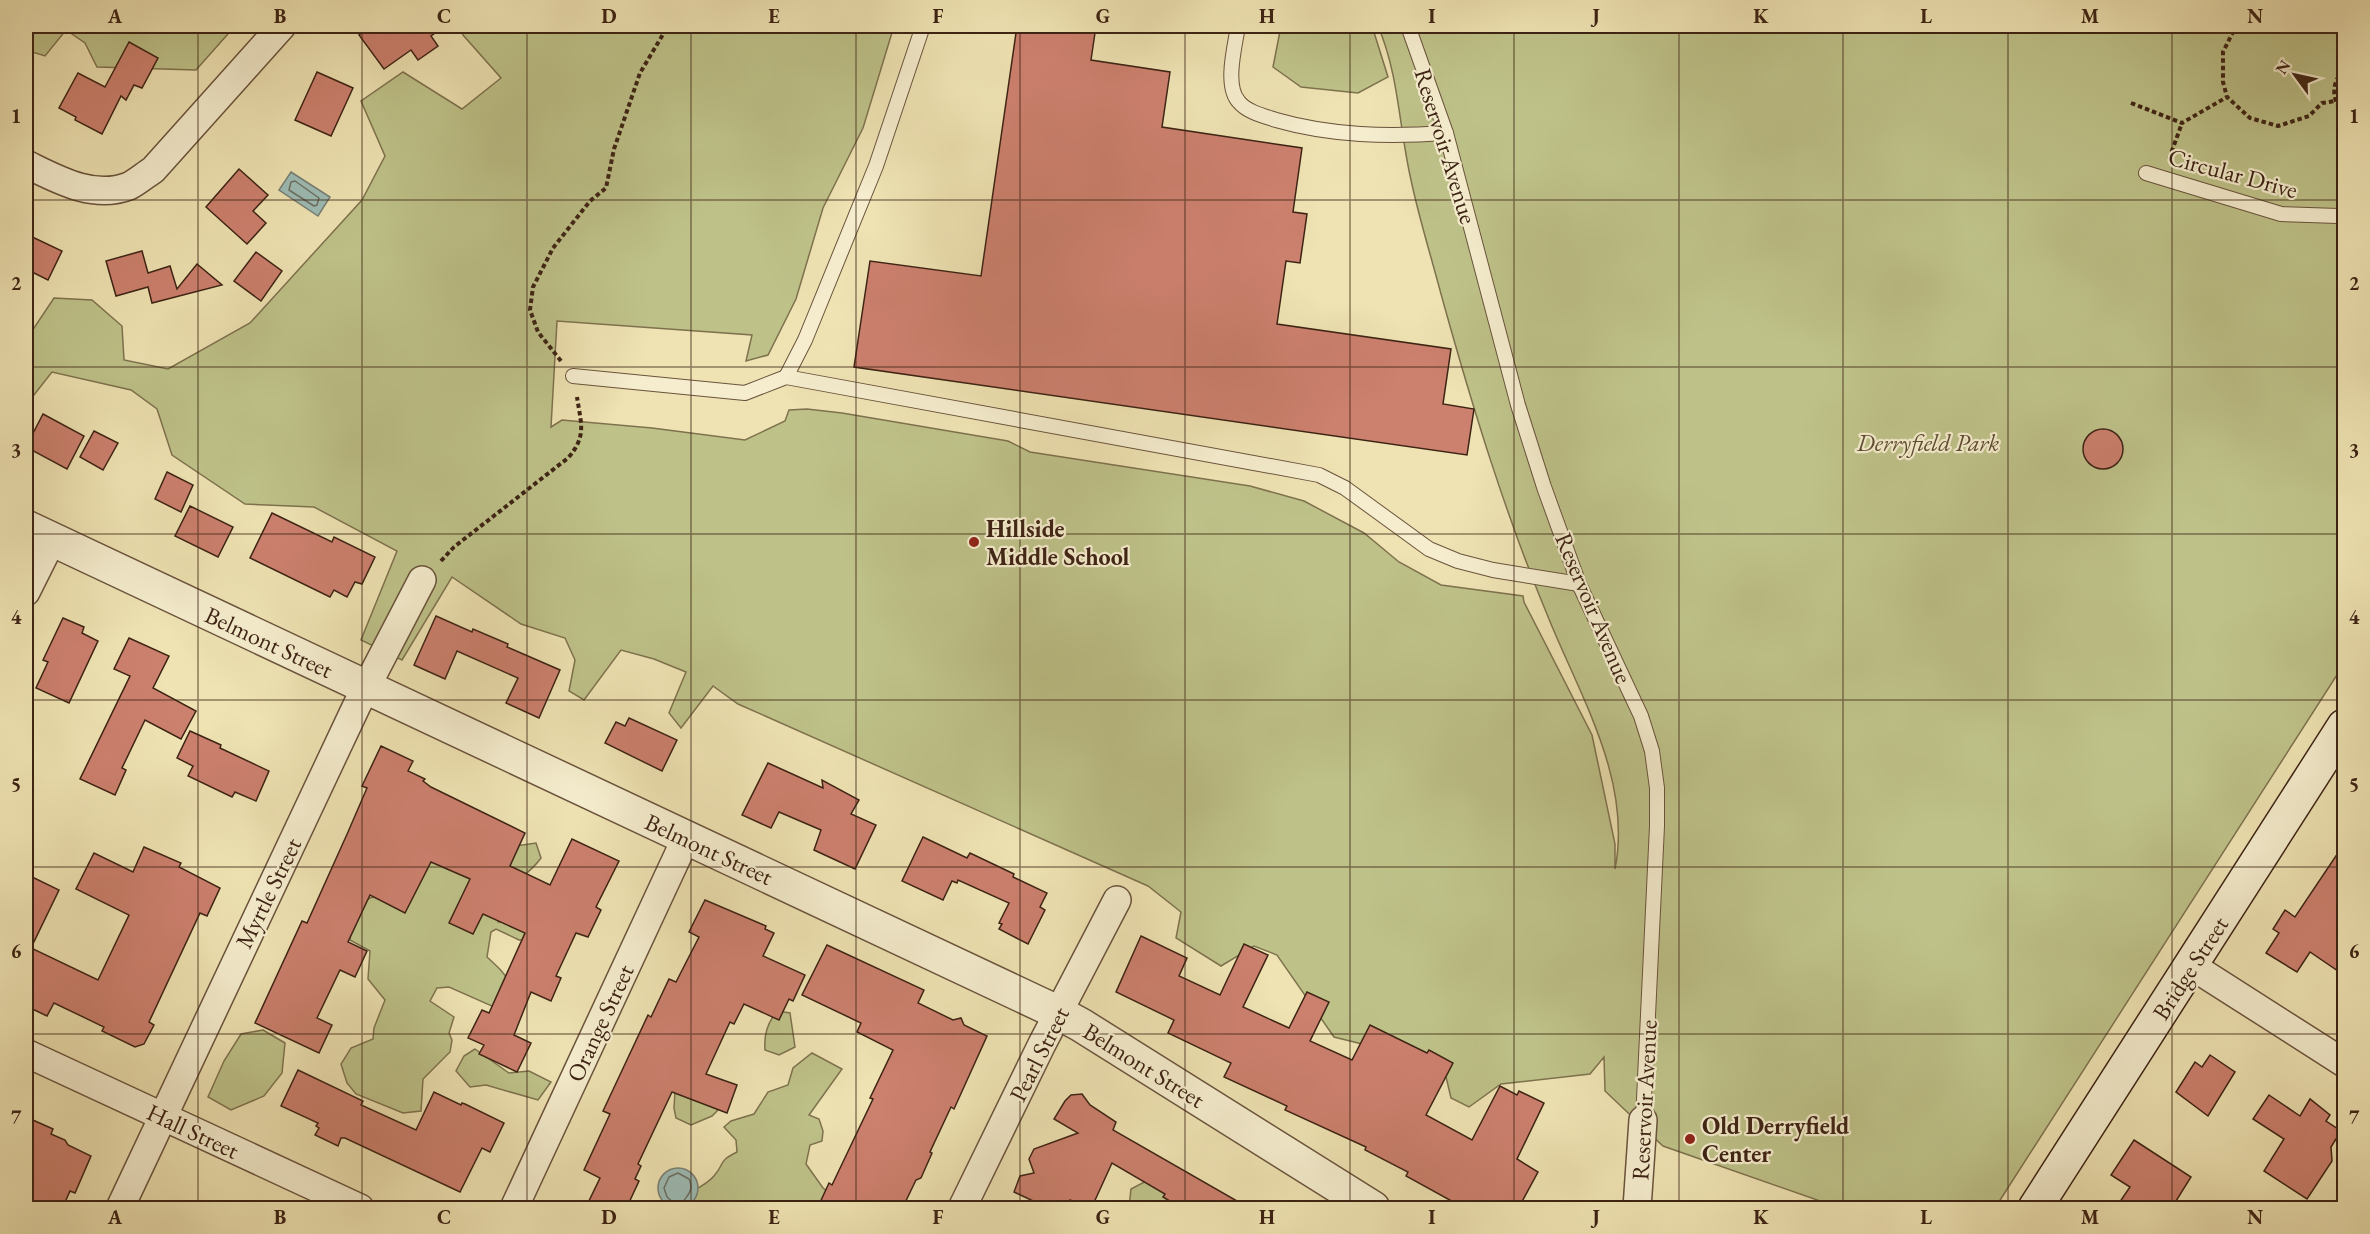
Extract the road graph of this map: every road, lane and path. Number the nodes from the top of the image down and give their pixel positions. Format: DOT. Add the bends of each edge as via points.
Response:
graph roads {
  1 [pos="282,26"];
  2 [pos="668,26"];
  3 [pos="923,26"];
  4 [pos="1238,26"];
  5 [pos="1408,26"];
  6 [pos="2239,26"];
  7 [pos="2344,70"];
  8 [pos="2227,97"];
  9 [pos="2336,101"];
  10 [pos="2131,103"];
  11 [pos="2344,113"];
  12 [pos="2182,123"];
  13 [pos="1446,134"];
  14 [pos="26,164"];
  15 [pos="2146,173"];
  16 [pos="2163,178"];
  17 [pos="2344,214"];
  18 [pos="573,376"];
  19 [pos="786,377"];
  20 [pos="39,534"];
  21 [pos="422,580"];
  22 [pos="1579,584"];
  23 [pos="26,592"];
  24 [pos="368,688"];
  25 [pos="2344,726"];
  26 [pos="686,838"];
  27 [pos="1117,900"];
  28 [pos="2192,966"];
  29 [pos="1059,1013"];
  30 [pos="26,1053"];
  31 [pos="2344,1063"];
  32 [pos="163,1118"];
  33 [pos="1643,1120"];
  34 [pos="1364,1206"];
  35 [pos="120,1209"];
  36 [pos="360,1209"];
  37 [pos="514,1209"];
  38 [pos="962,1209"];
  39 [pos="1637,1209"];
  40 [pos="2035,1209"];
  1 -- 14 [label="street" via="153,170 129,185 92,191"];
  2 -- 18 [label="path" via="640,73 614,148 606,188 590,201 553,248 533,287 530,310 538,332"];
  3 -- 19 [label="lane" via="876,166"];
  4 -- 13 [label="lane" via="1230,82 1238,102 1259,114 1306,128 1357,135"];
  5 -- 13 [label="lane, Reservoir Avenue"];
  6 -- 8 [label="path" via="2223,52"];
  7 -- 9 [label="path" via="2335,83"];
  8 -- 9 [label="path" via="2250,118 2278,126 2309,117 2322,103"];
  8 -- 12 [label="path"];
  9 -- 11 [label="path"];
  10 -- 12 [label="path"];
  12 -- 16 [label="path"];
  13 -- 22 [label="lane, Reservoir Avenue" via="1518,405"];
  15 -- 16 [label="lane, Circular Drive"];
  16 -- 17 [label="lane, Circular Drive" via="2281,214"];
  18 -- 19 [label="lane" via="745,393"];
  18 -- 21 [label="path" via="582,434 578,447 454,547"];
  19 -- 22 [label="lane" via="1318,475 1345,488 1429,549 1493,570"];
  20 -- 23 [label="street"];
  20 -- 24 [label="street, Belmont Street"];
  21 -- 24 [label="street, Myrtle Street"];
  22 -- 33 [label="lane, Reservoir Avenue" via="1641,716 1652,751 1657,788"];
  24 -- 26 [label="street, Belmont Street"];
  24 -- 32 [label="street, Myrtle Street"];
  25 -- 28 [label="street, Bridge Street"];
  26 -- 29 [label="street, Belmont Street"];
  26 -- 37 [label="street, Orange Street"];
  27 -- 29 [label="street, Pearl Street"];
  28 -- 31 [label="street"];
  28 -- 40 [label="street, Bridge Street"];
  29 -- 34 [label="street, Belmont Street"];
  29 -- 38 [label="street, Pearl Street"];
  30 -- 32 [label="street, Hall Street"];
  32 -- 35 [label="street, Myrtle Street"];
  32 -- 36 [label="street, Hall Street"];
  33 -- 39 [label="street, Reservoir Avenue"];
}
